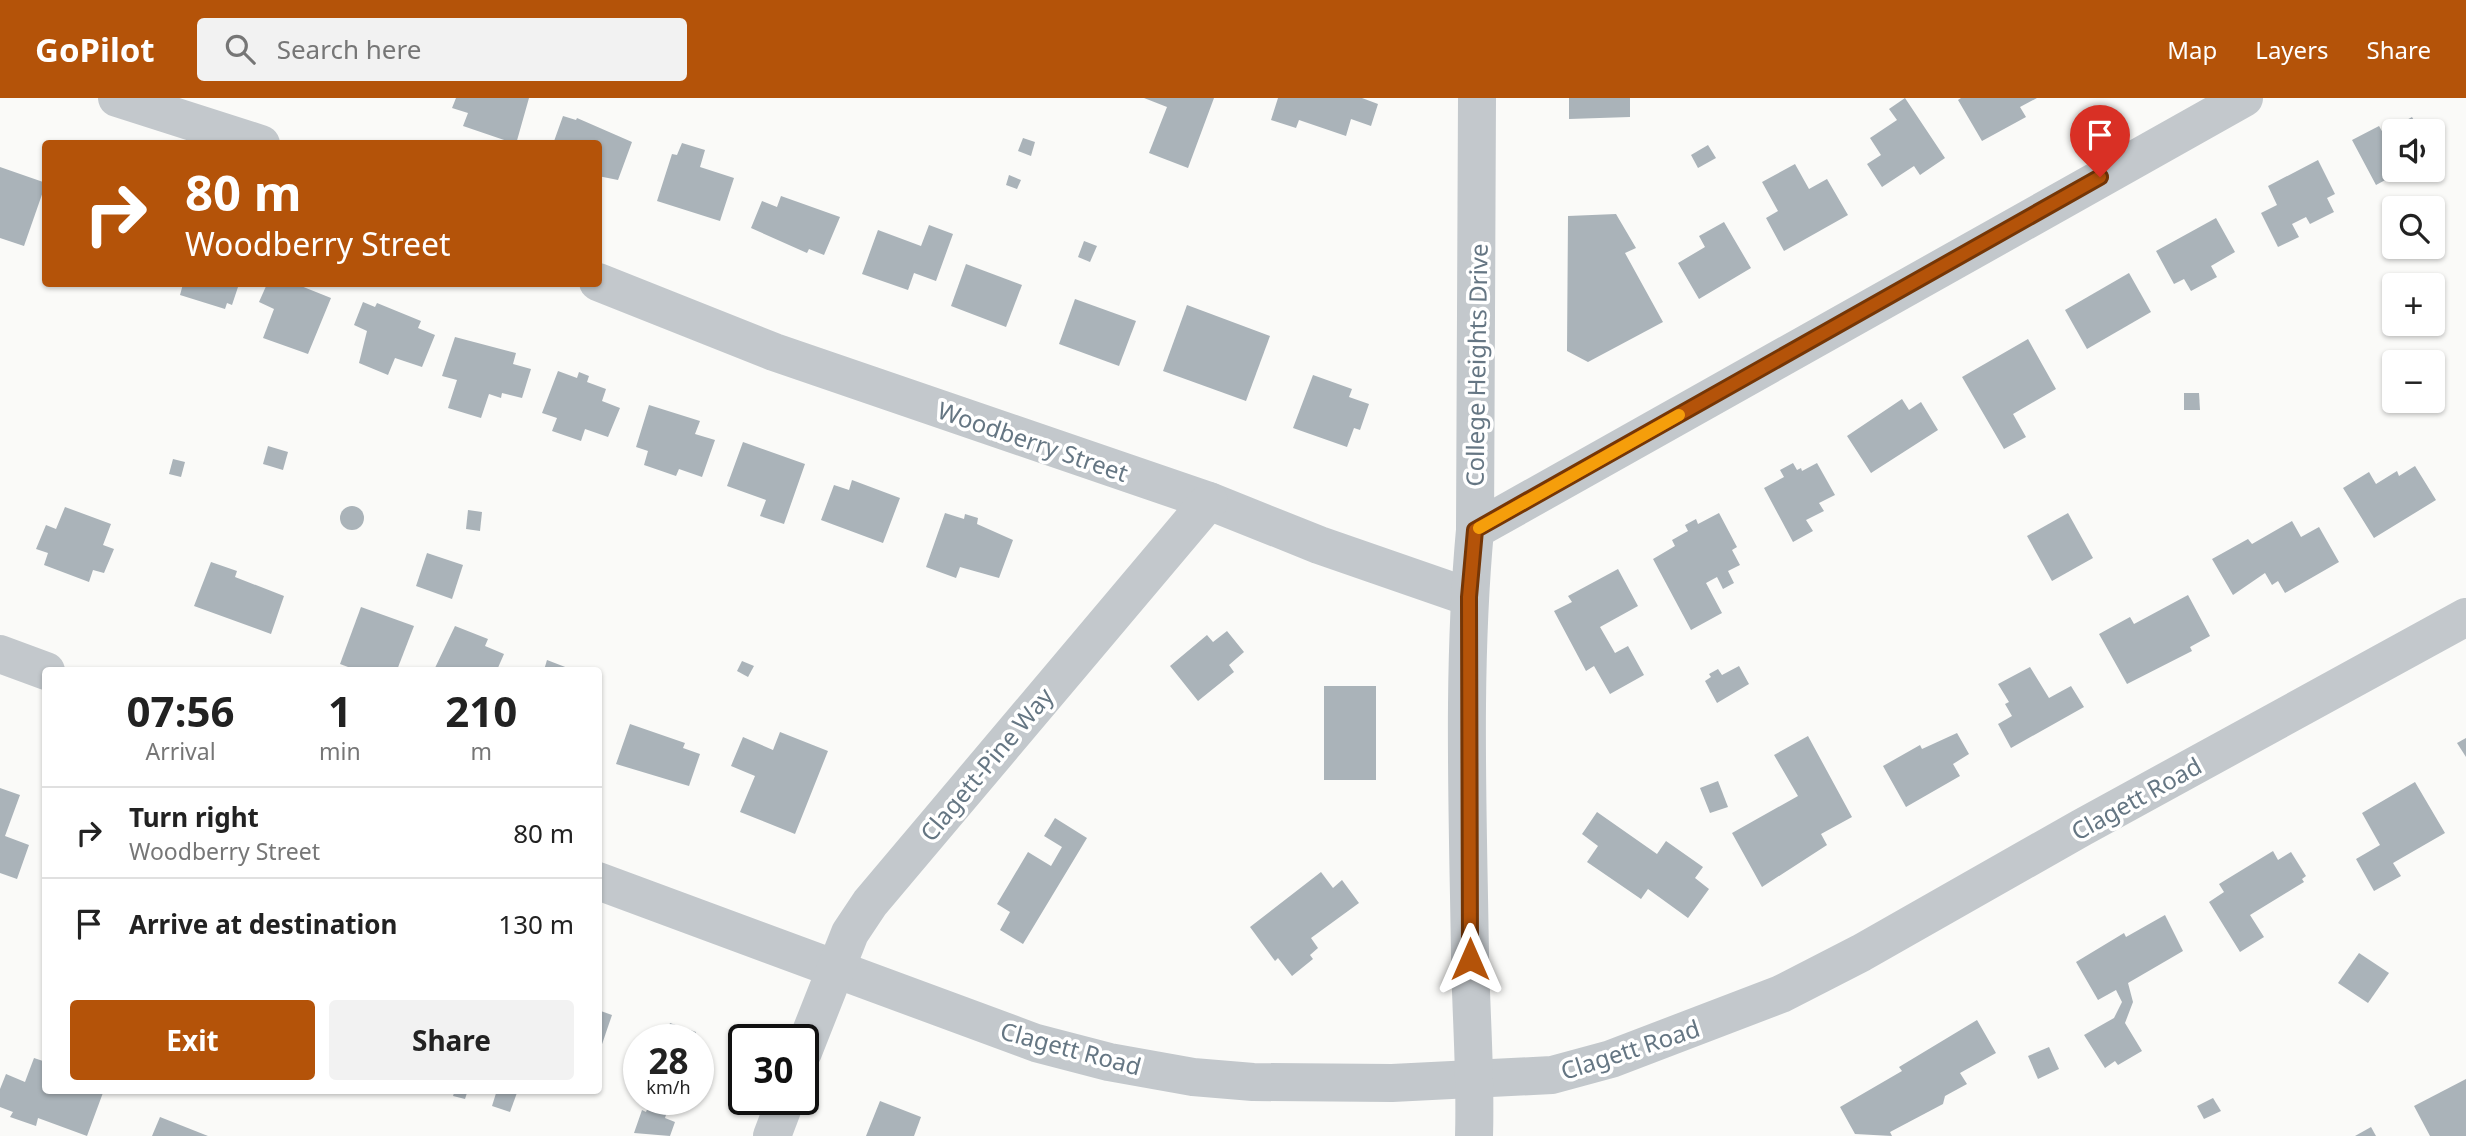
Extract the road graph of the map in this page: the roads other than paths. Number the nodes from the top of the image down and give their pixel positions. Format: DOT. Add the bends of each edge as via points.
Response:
graph roads {
  1 [pos="1477,98"];
  2 [pos="2244,98"];
  3 [pos="136,101"];
  4 [pos="249,140"];
  5 [pos="602,284"];
  6 [pos="1209,501"];
  7 [pos="1475,530"];
  8 [pos="1469,597"];
  9 [pos="2466,617"];
  10 [pos="0,654"];
  11 [pos="42,670"];
  12 [pos="602,883"];
  13 [pos="834,970"];
  14 [pos="814,1024"];
  15 [pos="1476,1078"];
  16 [pos="780,1115"];
  17 [pos="772,1136"];
  18 [pos="1474,1136"];
  1 -- 7 [label="street, College Heights Drive"];
  2 -- 7 [label="street"];
  3 -- 4 [label="street"];
  5 -- 6 [label="street, Woodberry Street" via="775,352"];
  6 -- 8 [label="street, Woodberry Street"];
  6 -- 13 [label="street, Clagett-Pine Way" via="870,903"];
  7 -- 8 [label="street, College Heights Drive"];
  8 -- 15 [label="street, College Heights Drive" via="1470,959"];
  9 -- 15 [label="street, Clagett Road" via="1781,994 1611,1059 1552,1075"];
  10 -- 11 [label="street"];
  12 -- 13 [label="street, Clagett Road"];
  13 -- 14 [label="street, Clagett-Pine Way"];
  13 -- 15 [label="street, Clagett Road" via="1036,1043 1193,1077 1321,1084"];
  15 -- 18 [label="street, College Heights Drive"];
  16 -- 17 [label="street"];
}
